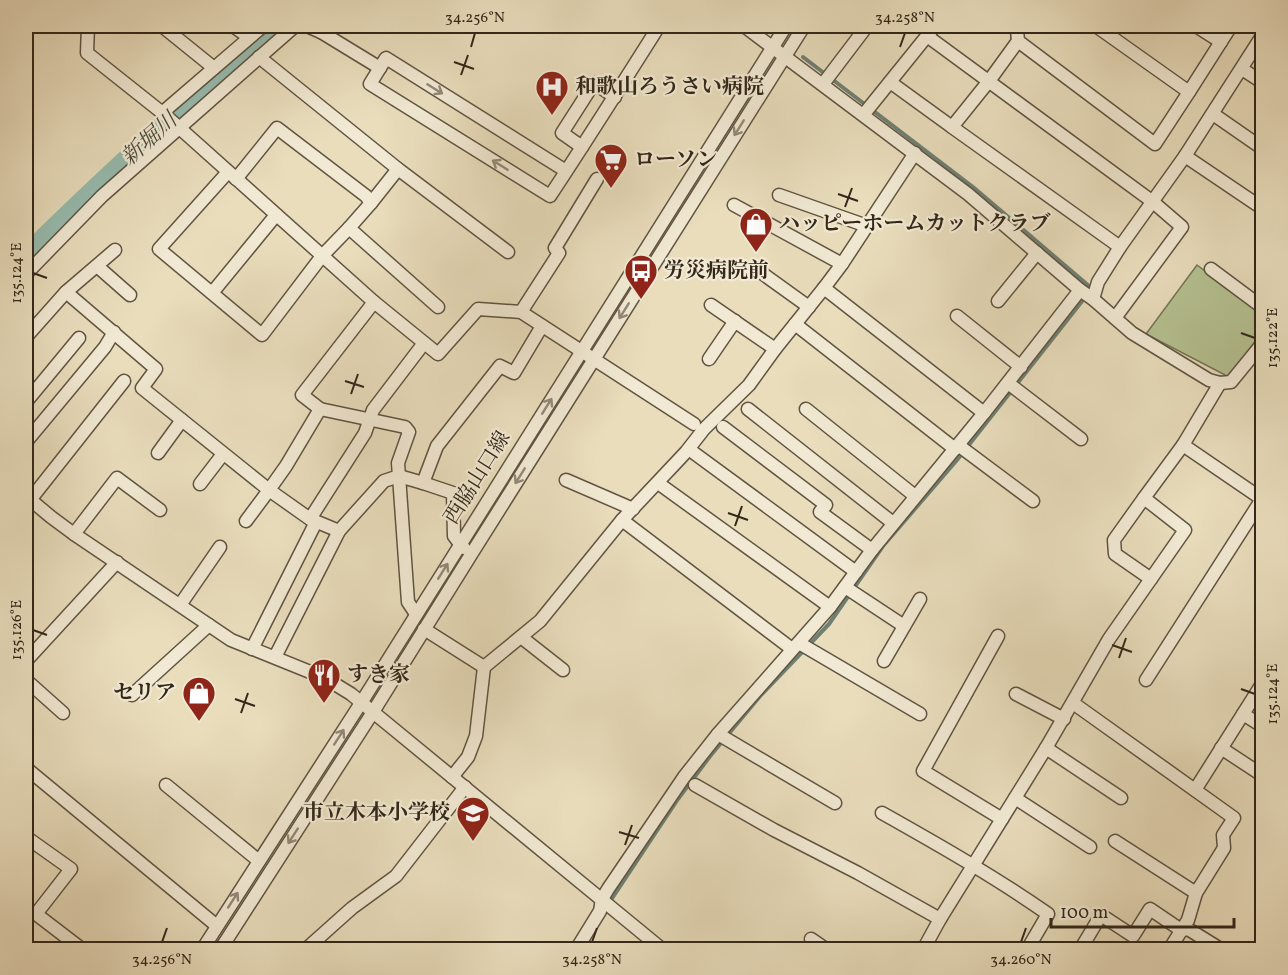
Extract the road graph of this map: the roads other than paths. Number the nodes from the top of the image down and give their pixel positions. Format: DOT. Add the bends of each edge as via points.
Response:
graph roads {
  1 [pos="88,26"];
  2 [pos="162,26"];
  3 [pos="233,26"];
  4 [pos="263,26"];
  5 [pos="295,26"];
  6 [pos="307,26"];
  7 [pos="659,26"];
  8 [pos="744,26"];
  9 [pos="786,26"];
  10 [pos="804,26"];
  11 [pos="867,26"];
  12 [pos="935,26"];
  13 [pos="1020,26"];
  14 [pos="1096,26"];
  15 [pos="1196,26"];
  16 [pos="1231,26"];
  17 [pos="324,29"];
  18 [pos="927,36"];
  19 [pos="1263,36"];
  20 [pos="249,38"];
  21 [pos="1018,41"];
  22 [pos="1221,42"];
  23 [pos="773,47"];
  24 [pos="785,56"];
  25 [pos="259,57"];
  26 [pos="383,63"];
  27 [pos="214,68"];
  28 [pos="1242,69"];
  29 [pos="828,78"];
  30 [pos="989,81"];
  31 [pos="890,82"];
  32 [pos="1263,82"];
  33 [pos="1189,92"];
  34 [pos="615,97"];
  35 [pos="865,113"];
  36 [pos="163,114"];
  37 [pos="1213,114"];
  38 [pos="177,126"];
  39 [pos="952,127"];
  40 [pos="582,147"];
  41 [pos="1263,148"];
  42 [pos="915,153"];
  43 [pos="1185,156"];
  44 [pos="398,169"];
  45 [pos="566,171"];
  46 [pos="232,175"];
  47 [pos="597,179"];
  48 [pos="778,195"];
  49 [pos="1153,202"];
  50 [pos="371,203"];
  51 [pos="734,205"];
  52 [pos="1263,208"];
  53 [pos="276,215"];
  54 [pos="867,226"];
  55 [pos="349,228"];
  56 [pos="1120,248"];
  57 [pos="115,250"];
  58 [pos="508,252"];
  59 [pos="1037,253"];
  60 [pos="322,256"];
  61 [pos="842,264"];
  62 [pos="97,266"];
  63 [pos="1211,269"];
  64 [pos="759,272"];
  65 [pos="26,274"];
  66 [pos="824,288"];
  67 [pos="66,292"];
  68 [pos="212,293"];
  69 [pos="130,295"];
  70 [pos="1087,295"];
  71 [pos="998,301"];
  72 [pos="374,302"];
  73 [pos="711,304"];
  74 [pos="438,307"];
  75 [pos="809,307"];
  76 [pos="1263,307"];
  77 [pos="521,312"];
  78 [pos="957,316"];
  79 [pos="1115,318"];
  80 [pos="735,321"];
  81 [pos="795,324"];
  82 [pos="542,326"];
  83 [pos="114,332"];
  84 [pos="26,337"];
  85 [pos="79,338"];
  86 [pos="424,343"];
  87 [pos="1263,344"];
  88 [pos="775,349"];
  89 [pos="581,351"];
  90 [pos="709,359"];
  91 [pos="594,360"];
  92 [pos="1021,367"];
  93 [pos="124,381"];
  94 [pos="1220,383"];
  95 [pos="1014,387"];
  96 [pos="26,402"];
  97 [pos="320,409"];
  98 [pos="748,409"];
  99 [pos="806,410"];
  100 [pos="984,413"];
  101 [pos="369,419"];
  102 [pos="182,420"];
  103 [pos="694,424"];
  104 [pos="723,428"];
  105 [pos="1082,439"];
  106 [pos="26,442"];
  107 [pos="1183,445"];
  108 [pos="961,449"];
  109 [pos="158,453"];
  110 [pos="223,453"];
  111 [pos="694,453"];
  112 [pos="399,476"];
  113 [pos="566,480"];
  114 [pos="423,483"];
  115 [pos="658,483"];
  116 [pos="200,484"];
  117 [pos="269,490"];
  118 [pos="915,496"];
  119 [pos="28,498"];
  120 [pos="1144,498"];
  121 [pos="1033,501"];
  122 [pos="633,509"];
  123 [pos="160,510"];
  124 [pos="313,520"];
  125 [pos="622,520"];
  126 [pos="246,521"];
  127 [pos="893,523"];
  128 [pos="339,531"];
  129 [pos="74,534"];
  130 [pos="460,544"];
  131 [pos="220,547"];
  132 [pos="872,550"];
  133 [pos="472,553"];
  134 [pos="117,562"];
  135 [pos="856,572"];
  136 [pos="1151,579"];
  137 [pos="845,587"];
  138 [pos="920,599"];
  139 [pos="180,605"];
  140 [pos="830,608"];
  141 [pos="416,614"];
  142 [pos="209,626"];
  143 [pos="904,626"];
  144 [pos="424,629"];
  145 [pos="998,636"];
  146 [pos="521,637"];
  147 [pos="801,647"];
  148 [pos="252,649"];
  149 [pos="275,657"];
  150 [pos="26,661"];
  151 [pos="884,661"];
  152 [pos="484,666"];
  153 [pos="563,670"];
  154 [pos="26,680"];
  155 [pos="1146,680"];
  156 [pos="1263,684"];
  157 [pos="1016,694"];
  158 [pos="132,695"];
  159 [pos="361,703"];
  160 [pos="1073,703"];
  161 [pos="373,712"];
  162 [pos="63,713"];
  163 [pos="920,714"];
  164 [pos="1244,714"];
  165 [pos="1064,719"];
  166 [pos="1263,726"];
  167 [pos="723,737"];
  168 [pos="1046,748"];
  169 [pos="1221,748"];
  170 [pos="26,768"];
  171 [pos="1263,775"];
  172 [pos="452,777"];
  173 [pos="694,784"];
  174 [pos="166,785"];
  175 [pos="465,787"];
  176 [pos="1195,790"];
  177 [pos="1015,798"];
  178 [pos="1121,798"];
  179 [pos="835,803"];
  180 [pos="882,813"];
  181 [pos="1002,819"];
  182 [pos="27,841"];
  183 [pos="1115,841"];
  184 [pos="1090,847"];
  185 [pos="259,861"];
  186 [pos="974,865"];
  187 [pos="1196,893"];
  188 [pos="606,903"];
  189 [pos="940,919"];
  190 [pos="217,926"];
  191 [pos="1181,930"];
  192 [pos="811,939"];
  193 [pos="83,950"];
  194 [pos="202,950"];
  195 [pos="220,950"];
  196 [pos="305,950"];
  197 [pos="576,950"];
  198 [pos="663,950"];
  199 [pos="827,950"];
  200 [pos="923,950"];
  201 [pos="1027,950"];
  202 [pos="1080,950"];
  203 [pos="1169,950"];
  204 [pos="1222,950"];
  1 -- 36 [label="street" via="87,53"];
  2 -- 27 [label="street"];
  3 -- 20 [label="street"];
  4 -- 20 [label="street"];
  5 -- 25 [label="street"];
  6 -- 17 [label="street"];
  7 -- 34 [label="street"];
  8 -- 23 [label="street"];
  9 -- 23 [label="street, 西脇山口線"];
  10 -- 24 [label="street, 西脇山口線"];
  11 -- 29 [label="street"];
  12 -- 18 [label="street"];
  13 -- 21 [label="street"];
  14 -- 33 [label="street"];
  15 -- 22 [label="street"];
  16 -- 22 [label="street"];
  17 -- 26 [label="street"];
  18 -- 30 [label="street"];
  18 -- 31 [label="street"];
  19 -- 28 [label="street"];
  20 -- 27 [label="street"];
  21 -- 30 [label="street"];
  21 -- 33 [label="street" via="1155,144"];
  22 -- 33 [label="street"];
  23 -- 24 [label="street"];
  23 -- 89 [label="street, 西脇山口線"];
  24 -- 29 [label="street"];
  24 -- 91 [label="street, 西脇山口線, one-way"];
  25 -- 38 [label="street"];
  25 -- 44 [label="street"];
  26 -- 45 [label="street, one-way"];
  45 -- 26 [label="street, one-way" via="550,196 370,84"];
  27 -- 36 [label="street"];
  28 -- 32 [label="street"];
  28 -- 37 [label="street"];
  29 -- 35 [label="street"];
  30 -- 39 [label="street"];
  30 -- 49 [label="street"];
  31 -- 35 [label="street"];
  31 -- 39 [label="street"];
  34 -- 40 [label="street"];
  34 -- 40 [label="street" via="594,83 587,93 561,134"];
  35 -- 42 [label="street"];
  36 -- 38 [label="street"];
  37 -- 41 [label="street"];
  37 -- 43 [label="street"];
  38 -- 46 [label="street"];
  38 -- 65 [label="street"];
  39 -- 56 [label="street"];
  40 -- 45 [label="street"];
  42 -- 54 [label="street"];
  42 -- 59 [label="street"];
  43 -- 49 [label="street"];
  43 -- 52 [label="street"];
  44 -- 50 [label="street"];
  44 -- 58 [label="street"];
  46 -- 50 [label="street" via="277,128"];
  46 -- 53 [label="street"];
  46 -- 68 [label="street" via="159,249"];
  47 -- 77 [label="street" via="555,248 559,253"];
  48 -- 54 [label="street"];
  49 -- 56 [label="street"];
  49 -- 79 [label="street" via="1182,227"];
  50 -- 55 [label="street"];
  51 -- 61 [label="street"];
  53 -- 60 [label="street"];
  53 -- 68 [label="street"];
  54 -- 61 [label="street"];
  55 -- 60 [label="street"];
  55 -- 74 [label="street"];
  56 -- 70 [label="street"];
  57 -- 62 [label="street"];
  59 -- 70 [label="street"];
  59 -- 71 [label="street"];
  60 -- 68 [label="street" via="262,335"];
  60 -- 72 [label="street"];
  61 -- 66 [label="street"];
  62 -- 67 [label="street"];
  62 -- 69 [label="street"];
  63 -- 76 [label="street"];
  64 -- 75 [label="street"];
  66 -- 75 [label="street"];
  66 -- 100 [label="street"];
  67 -- 83 [label="street"];
  67 -- 84 [label="street"];
  70 -- 79 [label="street"];
  70 -- 92 [label="street"];
  72 -- 86 [label="street"];
  72 -- 97 [label="street" via="302,395"];
  73 -- 80 [label="street"];
  75 -- 81 [label="street"];
  77 -- 82 [label="street"];
  77 -- 86 [label="street" via="478,309 438,354"];
  78 -- 92 [label="street"];
  79 -- 94 [label="street" via="1132,333"];
  80 -- 88 [label="street"];
  80 -- 90 [label="street"];
  81 -- 88 [label="street"];
  81 -- 108 [label="street"];
  82 -- 89 [label="street"];
  82 -- 114 [label="street" via="514,373 500,366 437,446"];
  83 -- 102 [label="street" via="156,369 142,388"];
  83 -- 106 [label="street"];
  85 -- 96 [label="street"];
  86 -- 101 [label="street"];
  87 -- 94 [label="street" via="1231,382"];
  88 -- 115 [label="street" via="749,385 704,429"];
  89 -- 91 [label="street"];
  130 -- 89 [label="street, 西脇山口線, one-way"];
  91 -- 103 [label="street"];
  91 -- 133 [label="street, 西脇山口線, one-way"];
  92 -- 95 [label="street"];
  93 -- 119 [label="street"];
  94 -- 107 [label="street"];
  95 -- 100 [label="street"];
  95 -- 105 [label="street"];
  97 -- 101 [label="street"];
  97 -- 117 [label="street"];
  98 -- 127 [label="street"];
  99 -- 118 [label="street"];
  100 -- 108 [label="street"];
  101 -- 112 [label="street" via="405,427 409,432 398,463"];
  101 -- 124 [label="street" via="365,433"];
  102 -- 109 [label="street"];
  102 -- 110 [label="street"];
  104 -- 132 [label="street" via="825,505 820,512"];
  107 -- 120 [label="street"];
  107 -- 155 [label="street" via="1262,499"];
  108 -- 118 [label="street"];
  108 -- 121 [label="street"];
  110 -- 116 [label="street"];
  110 -- 117 [label="street"];
  111 -- 135 [label="street"];
  112 -- 114 [label="street"];
  112 -- 128 [label="street" via="384,481"];
  112 -- 141 [label="street" via="408,602"];
  113 -- 122 [label="street"];
  114 -- 130 [label="street" via="453,493 454,536"];
  115 -- 122 [label="street"];
  115 -- 140 [label="street"];
  117 -- 124 [label="street"];
  117 -- 126 [label="street"];
  118 -- 127 [label="street"];
  119 -- 129 [label="street"];
  120 -- 136 [label="street" via="1113,540 1115,554"];
  120 -- 136 [label="street" via="1185,530"];
  122 -- 125 [label="street"];
  123 -- 129 [label="street" via="117,478"];
  124 -- 128 [label="street"];
  124 -- 148 [label="street"];
  125 -- 146 [label="street" via="540,621"];
  125 -- 147 [label="street"];
  127 -- 132 [label="street"];
  128 -- 149 [label="street"];
  129 -- 134 [label="street"];
  130 -- 133 [label="street"];
  141 -- 130 [label="street, 西脇山口線, one-way"];
  131 -- 139 [label="street"];
  132 -- 135 [label="street"];
  133 -- 144 [label="street, 西脇山口線"];
  134 -- 139 [label="street"];
  134 -- 150 [label="street"];
  135 -- 137 [label="street"];
  136 -- 160 [label="street" via="1109,639"];
  137 -- 140 [label="street"];
  137 -- 143 [label="street"];
  138 -- 143 [label="street"];
  139 -- 142 [label="street"];
  140 -- 147 [label="street"];
  141 -- 159 [label="street, 西脇山口線"];
  142 -- 148 [label="street"];
  142 -- 158 [label="street"];
  143 -- 151 [label="street"];
  144 -- 152 [label="street"];
  144 -- 161 [label="street, 西脇山口線"];
  145 -- 181 [label="street" via="923,771"];
  146 -- 152 [label="street"];
  146 -- 153 [label="street"];
  147 -- 163 [label="street"];
  147 -- 167 [label="street"];
  148 -- 149 [label="street"];
  149 -- 159 [label="street" via="325,678"];
  152 -- 172 [label="street" via="476,736 468,757"];
  154 -- 162 [label="street"];
  156 -- 164 [label="street"];
  157 -- 165 [label="street"];
  159 -- 161 [label="street"];
  185 -- 159 [label="street, 西脇山口線, one-way"];
  160 -- 165 [label="street"];
  160 -- 176 [label="street"];
  161 -- 172 [label="street"];
  161 -- 195 [label="street, 西脇山口線, one-way"];
  164 -- 166 [label="street"];
  164 -- 169 [label="street"];
  165 -- 168 [label="street"];
  167 -- 179 [label="street"];
  167 -- 188 [label="street" via="684,777"];
  168 -- 177 [label="street"];
  168 -- 178 [label="street"];
  169 -- 171 [label="street"];
  169 -- 176 [label="street"];
  170 -- 190 [label="street"];
  172 -- 175 [label="street"];
  173 -- 189 [label="street"];
  174 -- 185 [label="street"];
  175 -- 188 [label="street"];
  175 -- 196 [label="street" via="396,876"];
  176 -- 187 [label="street" via="1234,818 1223,835 1224,848"];
  177 -- 181 [label="street"];
  177 -- 184 [label="street"];
  180 -- 186 [label="street"];
  181 -- 186 [label="street"];
  182 -- 193 [label="street" via="70,869 36,914"];
  183 -- 187 [label="street"];
  190 -- 185 [label="street, 西脇山口線, one-way"];
  186 -- 189 [label="street"];
  186 -- 201 [label="street" via="1048,914"];
  187 -- 191 [label="street"];
  188 -- 197 [label="street"];
  188 -- 198 [label="street"];
  189 -- 200 [label="street"];
  190 -- 194 [label="street, 西脇山口線"];
  191 -- 202 [label="street" via="1150,909 1133,936 1101,915"];
  191 -- 203 [label="street"];
  191 -- 204 [label="street" via="1188,929"];
  192 -- 199 [label="street"];
}
